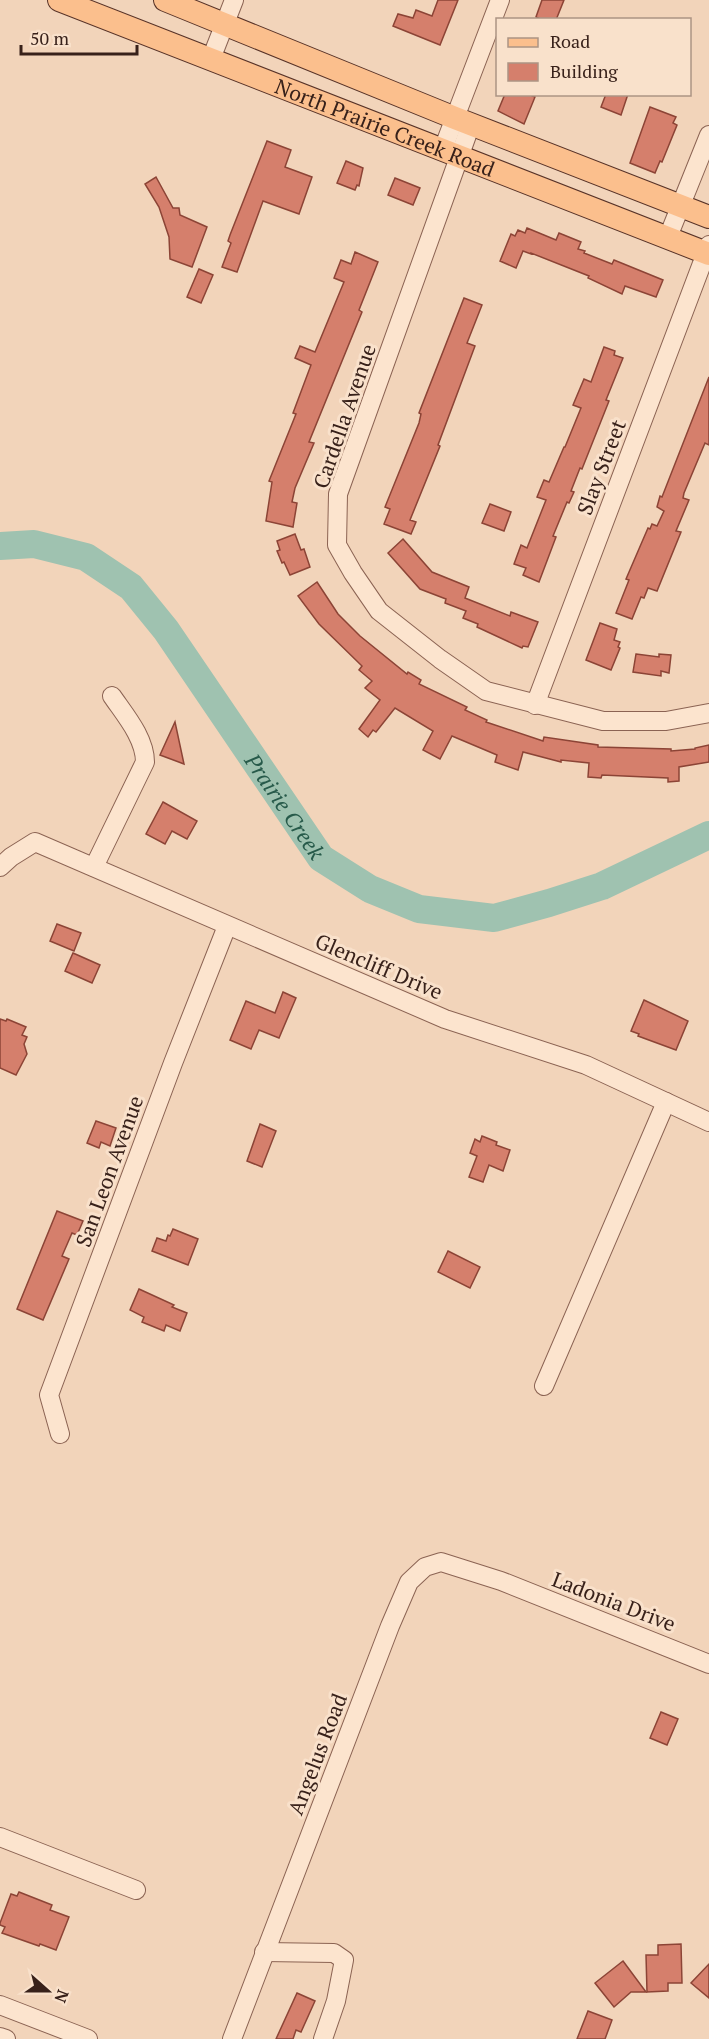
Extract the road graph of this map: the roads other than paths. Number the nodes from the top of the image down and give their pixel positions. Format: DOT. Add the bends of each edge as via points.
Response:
graph roads {
  1 [pos="59,0"];
  2 [pos="165,0"];
  3 [pos="234,0"];
  4 [pos="500,0"];
  5 [pos="225,24"];
  6 [pos="211,59"];
  7 [pos="463,121"];
  8 [pos="709,135"];
  9 [pos="451,152"];
  10 [pos="681,206"];
  11 [pos="709,217"];
  12 [pos="668,237"];
  13 [pos="708,250"];
  14 [pos="112,696"];
  15 [pos="535,705"];
  16 [pos="709,713"];
  17 [pos="0,867"];
  18 [pos="93,867"];
  19 [pos="227,926"];
  20 [pos="666,1102"];
  21 [pos="709,1122"];
  22 [pos="544,1386"];
  23 [pos="60,1434"];
  24 [pos="501,1581"];
  25 [pos="709,1664"];
  26 [pos="0,1837"];
  27 [pos="136,1890"];
  28 [pos="264,1952"];
  29 [pos="0,2005"];
  30 [pos="56,2033"];
  31 [pos="0,2037"];
  32 [pos="6,2039"];
  33 [pos="88,2039"];
  34 [pos="232,2039"];
  35 [pos="323,2039"];
  1 -- 6 [label="main road, North Prairie Creek Road"];
  2 -- 5 [label="main road, North Prairie Creek Road"];
  3 -- 5 [label="street"];
  4 -- 7 [label="street, Cardella Avenue"];
  5 -- 6 [label="street"];
  5 -- 7 [label="main road, North Prairie Creek Road"];
  6 -- 9 [label="main road, North Prairie Creek Road"];
  7 -- 9 [label="street, Cardella Avenue"];
  7 -- 10 [label="main road, North Prairie Creek Road"];
  8 -- 10 [label="street"];
  9 -- 12 [label="main road, North Prairie Creek Road"];
  9 -- 15 [label="street, Cardella Avenue" via="338,494 337,545 379,611 486,691"];
  10 -- 11 [label="main road, North Prairie Creek Road"];
  10 -- 12 [label="street"];
  12 -- 13 [label="main road, North Prairie Creek Road"];
  13 -- 15 [label="street, Slay Street"];
  14 -- 18 [label="street" via="136,734 145,762"];
  15 -- 16 [label="street, Cardella Avenue" via="603,721 666,721"];
  17 -- 18 [label="street, Glencliff Drive" via="35,842"];
  18 -- 19 [label="street, Glencliff Drive"];
  19 -- 20 [label="street, Glencliff Drive" via="445,1019 586,1065"];
  19 -- 23 [label="street, San Leon Avenue" via="49,1395"];
  20 -- 21 [label="street, Glencliff Drive"];
  20 -- 22 [label="street"];
  24 -- 25 [label="street, Ladonia Drive"];
  24 -- 28 [label="street, Angelus Road" via="441,1562 425,1567 410,1582"];
  26 -- 27 [label="street"];
  28 -- 34 [label="street, Angelus Road"];
  28 -- 35 [label="street" via="334,1953 344,1960"];
  29 -- 30 [label="street"];
  30 -- 33 [label="street"];
  31 -- 32 [label="street"];
}
